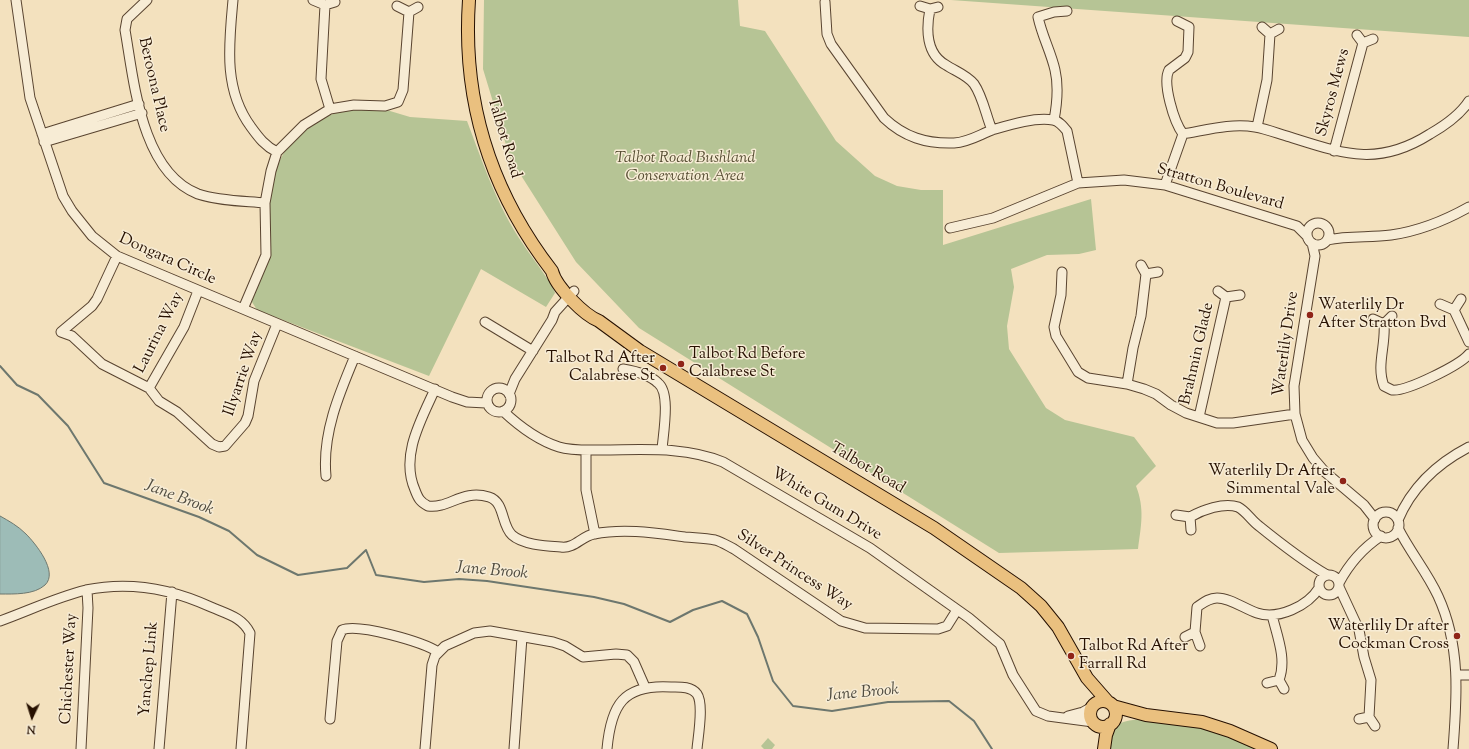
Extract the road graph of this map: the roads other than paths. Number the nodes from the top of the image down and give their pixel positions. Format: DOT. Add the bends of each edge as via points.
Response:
graph roads {
  1 [pos="16,0"];
  2 [pos="147,0"];
  3 [pos="233,0"];
  4 [pos="313,0"];
  5 [pos="469,0"];
  6 [pos="826,1"];
  7 [pos="335,2"];
  8 [pos="325,5"];
  9 [pos="397,6"];
  10 [pos="920,6"];
  11 [pos="418,7"];
  12 [pos="1030,11"];
  13 [pos="1067,11"];
  14 [pos="408,12"];
  15 [pos="1038,17"];
  16 [pos="1177,21"];
  17 [pos="1262,27"];
  18 [pos="1278,29"];
  19 [pos="1270,34"];
  20 [pos="1373,39"];
  21 [pos="1469,101"];
  22 [pos="140,108"];
  23 [pos="330,109"];
  24 [pos="1054,120"];
  25 [pos="1256,127"];
  26 [pos="992,130"];
  27 [pos="1183,134"];
  28 [pos="43,138"];
  29 [pos="1334,151"];
  30 [pos="277,152"];
  31 [pos="1078,182"];
  32 [pos="1165,185"];
  33 [pos="265,203"];
  34 [pos="1469,207"];
  35 [pos="1298,226"];
  36 [pos="1312,226"];
  37 [pos="950,228"];
  38 [pos="1328,231"];
  39 [pos="1345,236"];
  40 [pos="1310,240"];
  41 [pos="1326,242"];
  42 [pos="117,256"];
  43 [pos="1315,256"];
  44 [pos="1141,265"];
  45 [pos="1062,272"];
  46 [pos="1158,272"];
  47 [pos="1146,274"];
  48 [pos="1218,290"];
  49 [pos="198,291"];
  50 [pos="1240,295"];
  51 [pos="573,296"];
  52 [pos="1226,297"];
  53 [pos="1461,299"];
  54 [pos="1440,304"];
  55 [pos="243,309"];
  56 [pos="1454,310"];
  57 [pos="1392,316"];
  58 [pos="1372,319"];
  59 [pos="486,322"];
  60 [pos="277,324"];
  61 [pos="1384,324"];
  62 [pos="1469,342"];
  63 [pos="533,351"];
  64 [pos="1469,354"];
  65 [pos="355,356"];
  66 [pos="623,369"];
  67 [pos="1127,384"];
  68 [pos="149,388"];
  69 [pos="434,389"];
  70 [pos="507,391"];
  71 [pos="487,399"];
  72 [pos="506,409"];
  73 [pos="1295,414"];
  74 [pos="1199,417"];
  75 [pos="1469,447"];
  76 [pos="586,450"];
  77 [pos="662,450"];
  78 [pos="326,476"];
  79 [pos="1405,504"];
  80 [pos="1176,515"];
  81 [pos="1381,515"];
  82 [pos="1190,517"];
  83 [pos="1398,524"];
  84 [pos="1191,530"];
  85 [pos="595,534"];
  86 [pos="1382,535"];
  87 [pos="1408,548"];
  88 [pos="1347,567"];
  89 [pos="1323,584"];
  90 [pos="1338,588"];
  91 [pos="87,590"];
  92 [pos="172,592"];
  93 [pos="957,610"];
  94 [pos="1272,615"];
  95 [pos="0,621"];
  96 [pos="1195,632"];
  97 [pos="522,637"];
  98 [pos="1185,637"];
  99 [pos="1200,646"];
  100 [pos="438,652"];
  101 [pos="1457,675"];
  102 [pos="1469,675"];
  103 [pos="1087,678"];
  104 [pos="1279,680"];
  105 [pos="1267,682"];
  106 [pos="645,687"];
  107 [pos="1284,689"];
  108 [pos="1110,704"];
  109 [pos="1093,705"];
  110 [pos="1146,715"];
  111 [pos="1065,717"];
  112 [pos="1369,717"];
  113 [pos="330,719"];
  114 [pos="1359,719"];
  115 [pos="1094,723"];
  116 [pos="1112,723"];
  117 [pos="1375,726"];
  118 [pos="81,749"];
  119 [pos="159,749"];
  120 [pos="241,749"];
  121 [pos="425,749"];
  122 [pos="514,749"];
  123 [pos="607,749"];
  124 [pos="697,749"];
  125 [pos="1100,749"];
  126 [pos="1104,749"];
  127 [pos="1271,749"];
  128 [pos="1453,749"];
  1 -- 28 [label="street, Dongara Circle" via="28,85"];
  2 -- 22 [label="street, Beroona Place" via="130,15 125,25"];
  3 -- 30 [label="street" via="229,67 236,97 240,109 254,131 268,147"];
  4 -- 8 [label="street"];
  5 -- 51 [label="main road, Talbot Road" via="469,73 485,145 501,188 517,219 552,272 560,275"];
  6 -- 26 [label="street" via="827,34 831,44 894,128 920,139 954,143 969,140"];
  7 -- 8 [label="street"];
  8 -- 23 [label="street" via="321,79"];
  9 -- 14 [label="street"];
  10 -- 26 [label="street" via="934,8 927,32 932,51 944,64 974,84"];
  11 -- 14 [label="street"];
  12 -- 15 [label="street"];
  13 -- 15 [label="street"];
  14 -- 23 [label="street" via="403,90 398,102 385,106 354,105"];
  15 -- 24 [label="street" via="1041,34 1055,70 1057,89"];
  16 -- 27 [label="street" via="1193,24 1188,52 1181,62 1169,70 1166,81 1177,127"];
  17 -- 19 [label="street"];
  18 -- 19 [label="street"];
  19 -- 25 [label="street" via="1267,80"];
  20 -- 29 [label="street, Skyros Mews" via="1360,39"];
  21 -- 29 [label="street" via="1465,108 1439,129 1415,144 1370,155 1351,155"];
  22 -- 28 [label="street"];
  22 -- 33 [label="street, Beroona Place" via="146,131 157,155 185,187 211,197"];
  23 -- 30 [label="street" via="304,125"];
  24 -- 26 [label="street" via="1034,120"];
  24 -- 31 [label="street" via="1062,124 1067,131"];
  25 -- 27 [label="street" via="1238,125"];
  25 -- 29 [label="street"];
  27 -- 32 [label="street"];
  28 -- 42 [label="street, Dongara Circle" via="63,196 72,211 92,236"];
  30 -- 33 [label="street"];
  31 -- 32 [label="street, Stratton Boulevard" via="1124,180"];
  31 -- 37 [label="street, Stratton Boulevard" via="993,218"];
  32 -- 35 [label="street, Stratton Boulevard"];
  33 -- 55 [label="street" via="266,255"];
  34 -- 39 [label="street" via="1440,222 1416,230 1390,235"];
  35 -- 36 [label="street, Stratton Boulevard"];
  35 -- 40 [label="street, Stratton Boulevard"];
  36 -- 38 [label="street, Stratton Boulevard" via="1322,224"];
  36 -- 40 [label="street"];
  38 -- 39 [label="street"];
  38 -- 41 [label="street"];
  39 -- 41 [label="street"];
  40 -- 41 [label="street"];
  40 -- 43 [label="street, Waterlily Drive"];
  41 -- 43 [label="street, Waterlily Drive"];
  42 -- 49 [label="street, Dongara Circle"];
  42 -- 68 [label="street" via="92,306 61,332 72,336 102,364"];
  43 -- 73 [label="street, Waterlily Drive" via="1294,386"];
  44 -- 47 [label="street"];
  45 -- 67 [label="street" via="1061,295 1054,327 1056,336 1069,359 1078,372 1088,378"];
  46 -- 47 [label="street"];
  47 -- 67 [label="street" via="1142,316"];
  48 -- 52 [label="street, Brahmin Glade"];
  49 -- 55 [label="street, Dongara Circle"];
  49 -- 68 [label="street, Laurina Way" via="184,327"];
  50 -- 52 [label="street, Brahmin Glade"];
  51 -- 63 [label="street" via="552,320"];
  51 -- 103 [label="main road, Talbot Road" via="598,313 599,321 640,351 934,528 1016,584 1041,606 1058,627"];
  52 -- 74 [label="street, Brahmin Glade"];
  53 -- 56 [label="street"];
  54 -- 56 [label="street"];
  55 -- 60 [label="street, Dongara Circle"];
  56 -- 62 [label="street"];
  57 -- 61 [label="street"];
  58 -- 61 [label="street"];
  59 -- 63 [label="street"];
  60 -- 65 [label="street, Dongara Circle"];
  60 -- 68 [label="street, Illyarrie Way" via="254,381 248,416 225,446 212,444 177,412 158,400"];
  61 -- 64 [label="street" via="1380,375 1384,386 1393,390 1452,368 1464,361"];
  63 -- 70 [label="street"];
  65 -- 69 [label="street, Dongara Circle"];
  65 -- 78 [label="street" via="333,414 326,452"];
  66 -- 77 [label="street" via="643,374 658,383 663,390 665,400"];
  67 -- 74 [label="street" via="1156,394 1171,405"];
  69 -- 71 [label="street, Dongara Circle" via="467,402"];
  69 -- 85 [label="street, Silver Princess Way" via="410,455 412,484 422,503 434,507 463,496 489,497 498,503 508,531 525,541 567,547"];
  70 -- 71 [label="street" via="493,388"];
  70 -- 72 [label="street" via="511,402"];
  71 -- 72 [label="street" via="493,411"];
  72 -- 76 [label="street, White Gum Drive" via="514,422 530,435 561,447"];
  73 -- 74 [label="street" via="1231,423 1217,423"];
  73 -- 81 [label="street, Waterlily Drive" via="1302,440 1312,458 1364,505"];
  75 -- 79 [label="street" via="1430,473"];
  76 -- 77 [label="street, White Gum Drive"];
  76 -- 85 [label="street" via="586,490"];
  77 -- 93 [label="street, White Gum Drive" via="699,453 723,462 870,548"];
  79 -- 81 [label="street"];
  79 -- 83 [label="street"];
  80 -- 82 [label="street"];
  81 -- 83 [label="street, Waterlily Drive"];
  81 -- 86 [label="street"];
  82 -- 84 [label="street"];
  82 -- 89 [label="street" via="1209,509 1237,507 1314,568"];
  83 -- 86 [label="street" via="1395,534"];
  83 -- 87 [label="street"];
  85 -- 93 [label="street, Silver Princess Way" via="638,531 716,540 734,549 841,621 858,628 938,629 947,626"];
  86 -- 87 [label="street"];
  86 -- 88 [label="street"];
  87 -- 101 [label="street" via="1439,597 1452,637"];
  88 -- 89 [label="street"];
  88 -- 90 [label="street"];
  89 -- 90 [label="street" via="1332,595"];
  89 -- 90 [label="street" via="1336,577"];
  89 -- 94 [label="street" via="1297,607"];
  90 -- 112 [label="street" via="1360,630 1371,680"];
  91 -- 92 [label="street" via="130,586"];
  91 -- 95 [label="street"];
  91 -- 118 [label="street, Chichester Way"];
  92 -- 119 [label="street, Yanchep Link"];
  92 -- 120 [label="street" via="191,597 238,618 246,624 250,633"];
  93 -- 111 [label="street, White Gum Drive" via="1000,644 1013,675 1036,710 1048,716"];
  94 -- 96 [label="street" via="1259,614 1222,599 1210,599 1197,606"];
  94 -- 104 [label="street" via="1281,654"];
  96 -- 98 [label="street"];
  96 -- 99 [label="street"];
  97 -- 100 [label="street" via="479,632 445,646"];
  97 -- 106 [label="street" via="559,644 583,657 627,655 634,662"];
  97 -- 122 [label="street"];
  100 -- 113 [label="street" via="421,643 355,628 342,630 337,641"];
  100 -- 121 [label="street" via="432,665"];
  101 -- 102 [label="street"];
  101 -- 128 [label="street"];
  103 -- 108 [label="main road, Talbot Road"];
  103 -- 109 [label="main road, Talbot Road"];
  104 -- 105 [label="street"];
  104 -- 107 [label="street"];
  106 -- 123 [label="street" via="630,694 616,710 609,726"];
  106 -- 124 [label="street" via="684,687 697,694 700,707"];
  108 -- 109 [label="main road" via="1101,701"];
  108 -- 110 [label="main road"];
  108 -- 116 [label="main road" via="1116,714"];
  109 -- 111 [label="street, White Gum Drive" via="1083,712"];
  109 -- 115 [label="main road" via="1090,715"];
  110 -- 116 [label="main road"];
  110 -- 127 [label="main road" via="1202,722"];
  111 -- 115 [label="street, White Gum Drive"];
  112 -- 114 [label="street"];
  112 -- 117 [label="street"];
  115 -- 116 [label="main road" via="1103,727"];
  115 -- 125 [label="main road"];
  116 -- 126 [label="main road" via="1106,735"];
}
